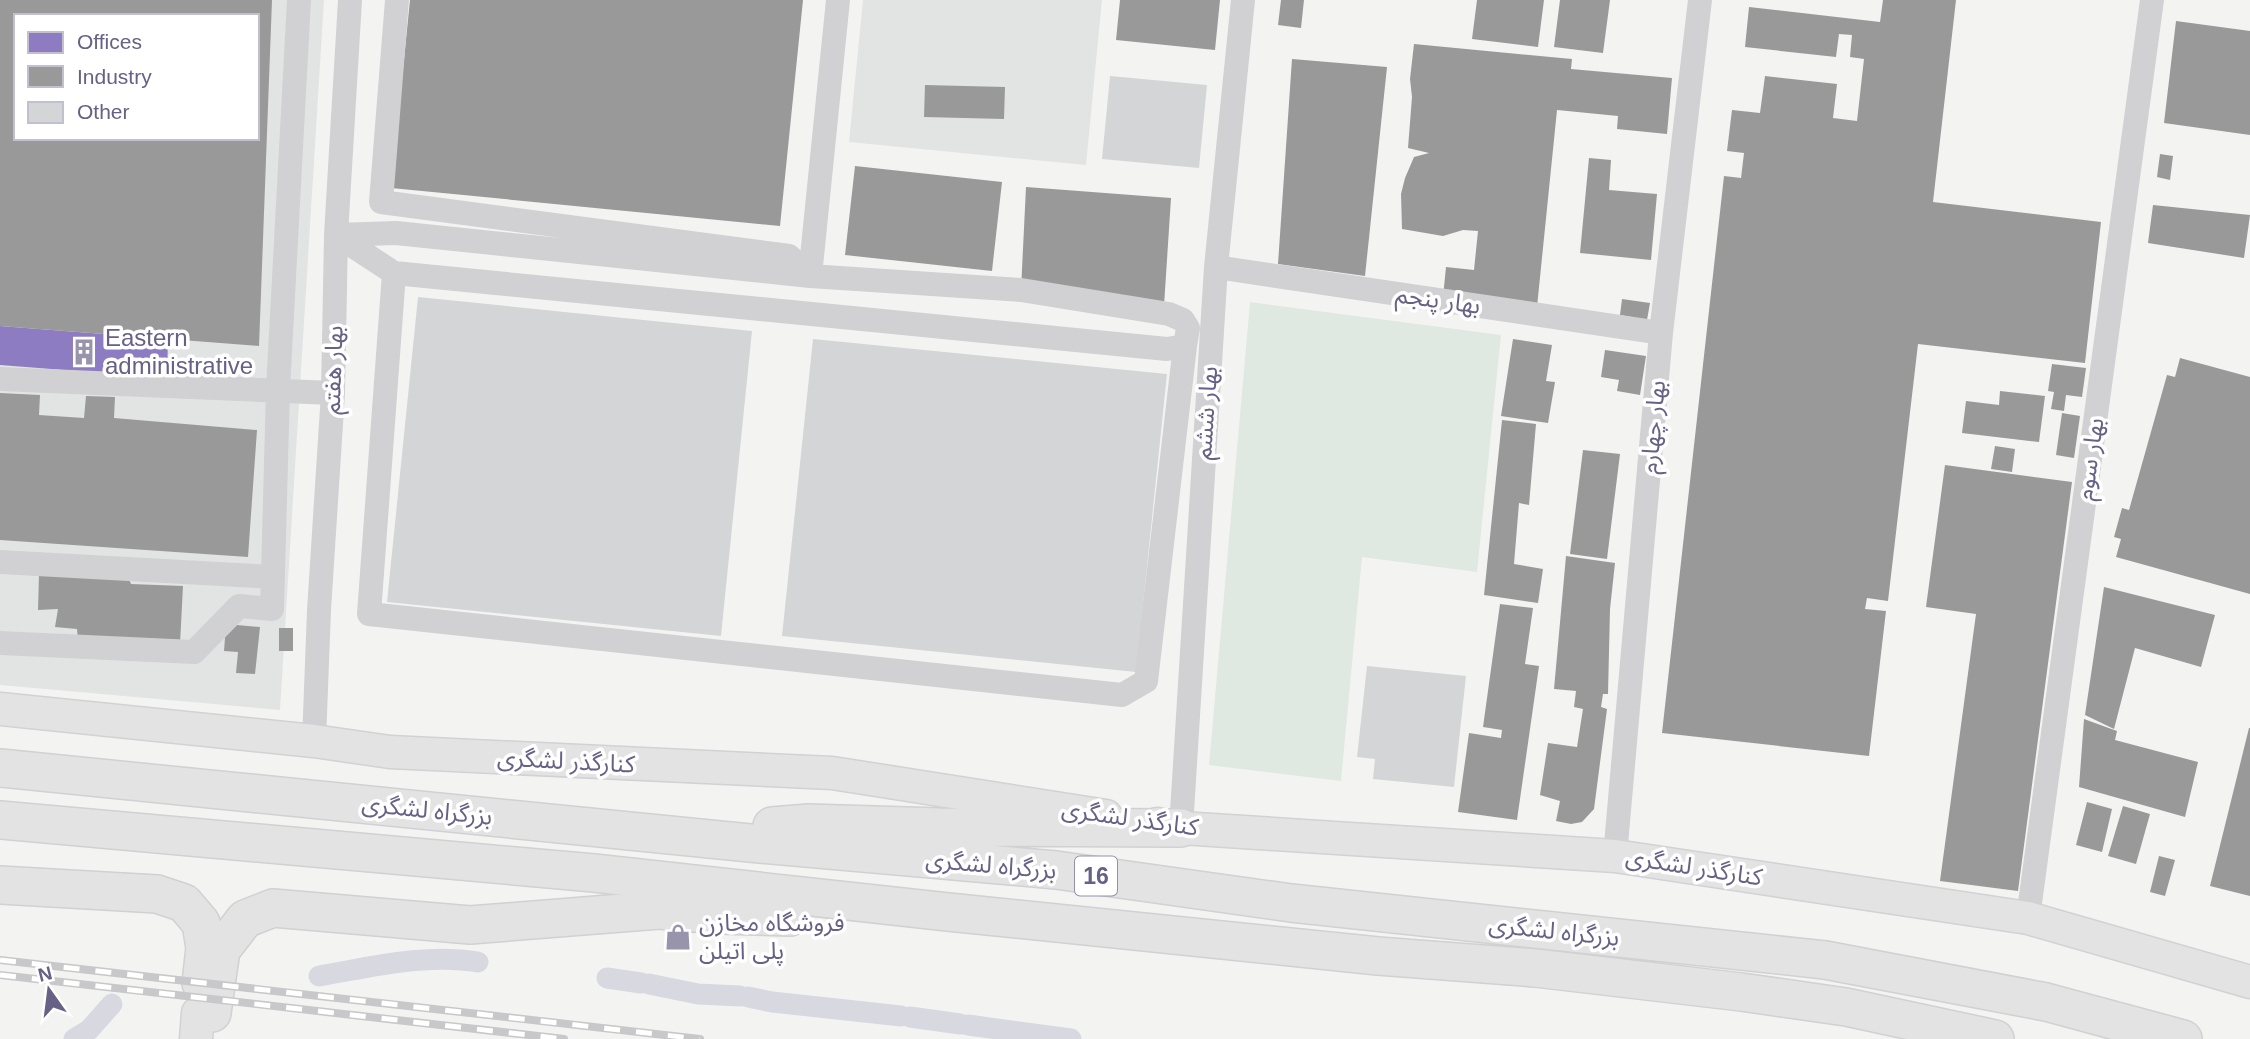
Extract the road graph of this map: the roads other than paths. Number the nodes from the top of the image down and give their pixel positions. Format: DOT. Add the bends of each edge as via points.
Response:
graph roads {
  1 [pos="299,0"];
  2 [pos="350,0"];
  3 [pos="397,0"];
  4 [pos="838,0"];
  5 [pos="1243,0"];
  6 [pos="1700,0"];
  7 [pos="2152,0"];
  8 [pos="336,235"];
  9 [pos="1216,267"];
  10 [pos="394,273"];
  11 [pos="810,276"];
  12 [pos="1661,332"];
  13 [pos="1185,346"];
  14 [pos="0,379"];
  15 [pos="278,389"];
  16 [pos="333,393"];
  17 [pos="0,562"];
  18 [pos="273,577"];
  19 [pos="0,643"];
  20 [pos="0,709"];
  21 [pos="314,741"];
  22 [pos="0,768"];
  23 [pos="0,820"];
  24 [pos="1181,828"];
  25 [pos="641,830"];
  26 [pos="1615,856"];
  27 [pos="0,885"];
  28 [pos="948,912"];
  29 [pos="2028,918"];
  30 [pos="2250,982"];
  31 [pos="205,1026"];
  32 [pos="1995,1039"];
  33 [pos="2183,1039"];
  1 -- 15 [label="street"];
  2 -- 8 [label="street, بهار هفتم"];
  3 -- 11 [label="street" via="381,202 789,256"];
  4 -- 11 [label="street"];
  5 -- 9 [label="street, بهار ششم"];
  6 -- 12 [label="street, بهار چهارم"];
  7 -- 29 [label="street, بهار سوم"];
  8 -- 10 [label="street"];
  8 -- 11 [label="street" via="396,233"];
  8 -- 16 [label="street, بهار هفتم"];
  9 -- 12 [label="street, بهار پنجم"];
  9 -- 24 [label="street, بهار ششم"];
  10 -- 13 [label="street" via="1167,349"];
  10 -- 13 [label="street" via="369,614 1122,695 1146,681"];
  11 -- 13 [label="street" via="1021,290 1169,314 1188,328"];
  12 -- 26 [label="street, بهار چهارم"];
  14 -- 15 [label="street"];
  15 -- 16 [label="street"];
  15 -- 18 [label="street"];
  16 -- 21 [label="street, بهار هفتم"];
  17 -- 18 [label="street"];
  18 -- 19 [label="street" via="272,609 239,606 194,652"];
  20 -- 21 [label="main road, کنارگذر لشگری"];
  21 -- 24 [label="main road, کنارگذر لشگری" via="390,752 832,773"];
  22 -- 25 [label="highway, بزرگراه لشگری / 16"];
  23 -- 28 [label="highway, بزرگراه لشگری / 16" via="594,873"];
  24 -- 25 [label="highway" via="809,823"];
  24 -- 26 [label="main road, کنارگذر لشگری"];
  25 -- 33 [label="highway, بزرگراه لشگری / 16" via="1056,870 1291,903 1825,960 2046,1002"];
  26 -- 29 [label="main road, کنارگذر لشگری"];
  27 -- 31 [label="highway" via="157,894 184,903 201,923"];
  28 -- 31 [label="highway" via="864,920 659,910 470,925 273,908 245,919 221,950"];
  28 -- 32 [label="highway, بزرگراه لشگری / 16" via="1713,989 1846,1007"];
  29 -- 30 [label="main road, کنارگذر لشگری"];
}
